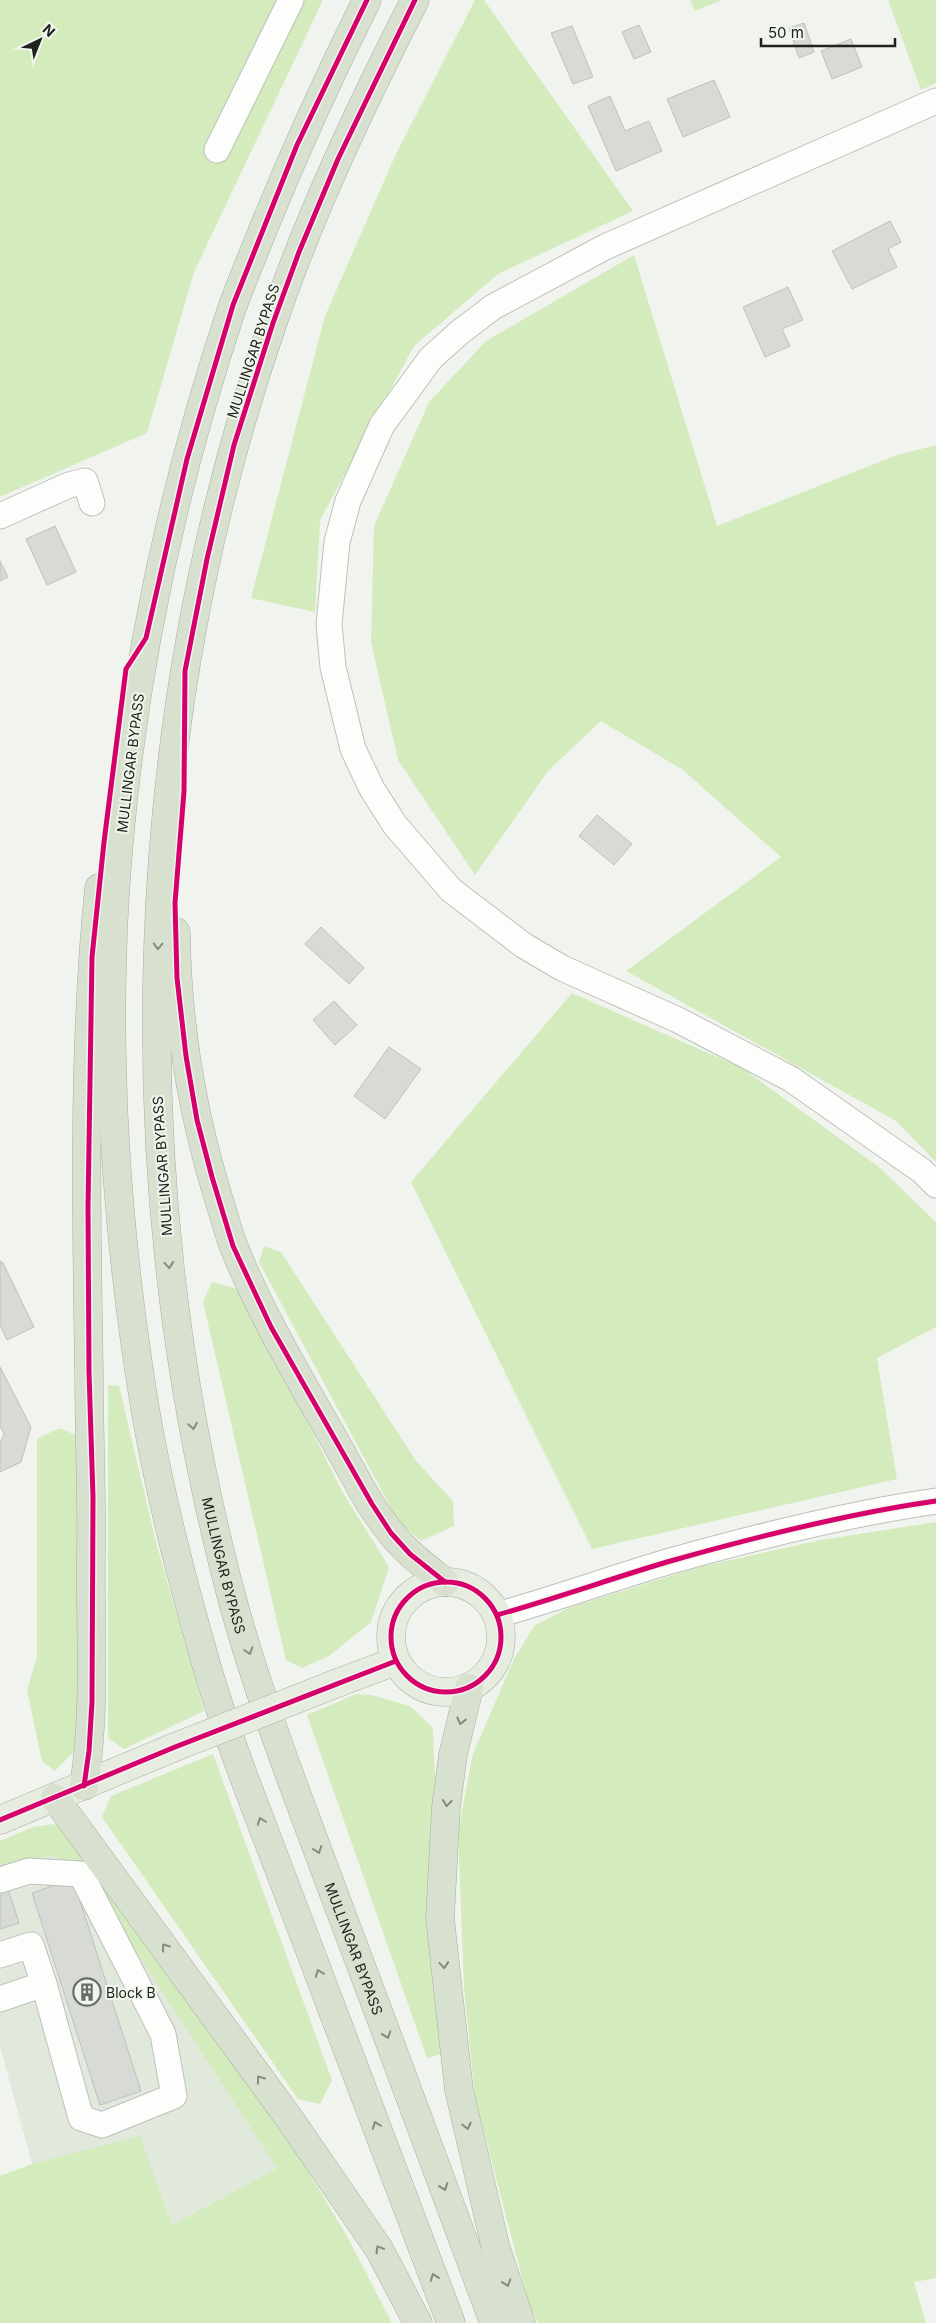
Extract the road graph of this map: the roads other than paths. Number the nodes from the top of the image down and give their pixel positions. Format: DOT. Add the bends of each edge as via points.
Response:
graph roads {
  1 [pos="291,0"];
  2 [pos="367,0"];
  3 [pos="415,0"];
  4 [pos="936,101"];
  5 [pos="217,150"];
  6 [pos="92,503"];
  7 [pos="0,516"];
  8 [pos="146,638"];
  9 [pos="185,671"];
  10 [pos="936,1185"];
  11 [pos="936,1501"];
  12 [pos="445,1582"];
  13 [pos="497,1614"];
  14 [pos="396,1661"];
  15 [pos="469,1688"];
  16 [pos="84,1786"];
  17 [pos="55,1798"];
  18 [pos="0,1820"];
  19 [pos="0,1880"];
  20 [pos="0,1955"];
  21 [pos="44,1984"];
  22 [pos="0,1999"];
  23 [pos="418,2323"];
  24 [pos="451,2323"];
  25 [pos="494,2323"];
  26 [pos="521,2323"];
  1 -- 5 [label="street"];
  2 -- 8 [label="highway, MULLINGAR BYPASS" via="297,145 233,305 187,459"];
  3 -- 9 [label="highway, MULLINGAR BYPASS" via="338,159 273,323 234,445"];
  4 -- 10 [label="street" via="605,247 493,307 460,332 431,358 382,425 348,501 337,542 329,624 333,667 353,749 372,789 395,825 451,890 523,945 562,968 678,1020 791,1078 922,1171"];
  6 -- 7 [label="street" via="85,481"];
  8 -- 16 [label="highway" via="126,669 92,957 88,1372 93,1496 92,1702"];
  24 -- 8 [label="highway, MULLINGAR BYPASS, one-way" via="229,1733 198,1635 166,1512 144,1405 124,1255 112,1031 115,896 126,778"];
  9 -- 12 [label="highway" via="184,791 175,903 176,978 194,1102 212,1177 233,1246 271,1327 367,1496 391,1533 410,1554"];
  9 -- 25 [label="highway, MULLINGAR BYPASS, one-way" via="160,871 155,1023 160,1164 172,1296 195,1438 231,1594 283,1755"];
  11 -- 13 [label="street" via="880,1509 759,1537"];
  12 -- 13 [label="main road" via="462,1584 477,1591"];
  12 -- 14 [label="main road" via="427,1585 411,1594 399,1608 392,1625 391,1643"];
  13 -- 15 [label="main road" via="502,1634 500,1651 483,1680"];
  14 -- 15 [label="main road" via="405,1675 419,1686 435,1692 452,1693"];
  14 -- 16 [label="main road, bridge"];
  15 -- 26 [label="highway, one-way" via="453,1755 446,1807 440,1918 458,2090 496,2249"];
  16 -- 17 [label="main road"];
  17 -- 18 [label="main road"];
  23 -- 17 [label="highway, one-way" via="368,2232"];
  19 -- 21 [label="street" via="29,1871 81,1874 163,2034 174,2096 102,2125 81,2118"];
  20 -- 21 [label="street" via="31,1945"];
  21 -- 22 [label="street"];
}
